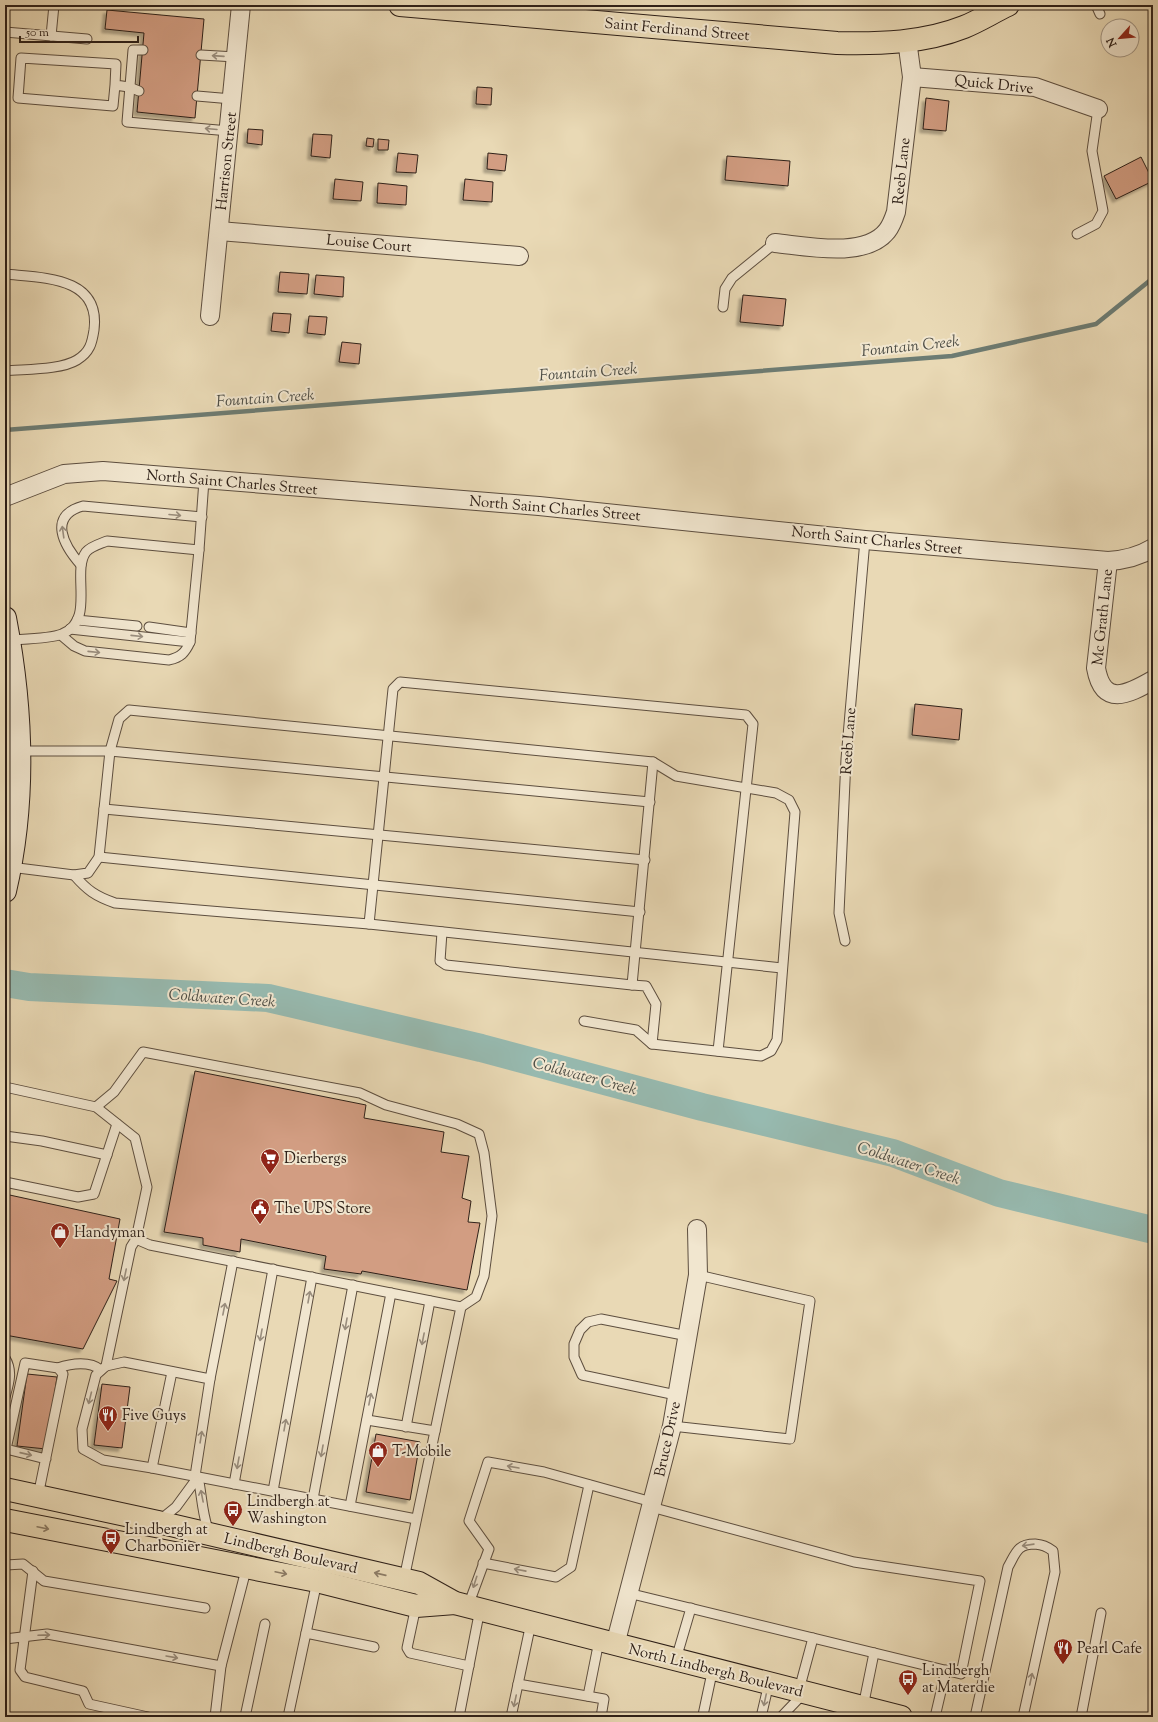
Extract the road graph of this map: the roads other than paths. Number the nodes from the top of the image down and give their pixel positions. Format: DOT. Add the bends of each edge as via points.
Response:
graph roads {
  1 [pos="54,5"];
  2 [pos="241,5"];
  3 [pos="400,5"];
  4 [pos="1008,5"];
  5 [pos="1096,5"];
  6 [pos="506,10"];
  7 [pos="1100,14"];
  8 [pos="5,32"];
  9 [pos="51,36"];
  10 [pos="87,39"];
  11 [pos="907,40"];
  12 [pos="142,50"];
  13 [pos="201,54"];
  14 [pos="236,57"];
  15 [pos="912,77"];
  16 [pos="115,85"];
  17 [pos="129,87"];
  18 [pos="139,91"];
  19 [pos="197,96"];
  20 [pos="232,99"];
  21 [pos="1098,110"];
  22 [pos="229,130"];
  23 [pos="218,231"];
  24 [pos="1077,234"];
  25 [pos="775,243"];
  26 [pos="519,256"];
  27 [pos="5,274"];
  28 [pos="723,307"];
  29 [pos="210,316"];
  30 [pos="5,371"];
  31 [pos="204,480"];
  32 [pos="5,497"];
  33 [pos="202,517"];
  34 [pos="865,540"];
  35 [pos="1153,548"];
  36 [pos="199,550"];
  37 [pos="1108,561"];
  38 [pos="82,565"];
  39 [pos="5,618"];
  40 [pos="77,620"];
  41 [pos="137,626"];
  42 [pos="149,627"];
  43 [pos="70,629"];
  44 [pos="61,635"];
  45 [pos="191,637"];
  46 [pos="9,640"];
  47 [pos="1153,680"];
  48 [pos="388,736"];
  49 [pos="110,750"];
  50 [pos="19,751"];
  51 [pos="653,762"];
  52 [pos="383,778"];
  53 [pos="746,788"];
  54 [pos="650,802"];
  55 [pos="104,809"];
  56 [pos="378,835"];
  57 [pos="99,857"];
  58 [pos="645,860"];
  59 [pos="10,867"];
  60 [pos="74,875"];
  61 [pos="373,885"];
  62 [pos="5,890"];
  63 [pos="640,912"];
  64 [pos="369,924"];
  65 [pos="442,932"];
  66 [pos="845,941"];
  67 [pos="637,953"];
  68 [pos="727,963"];
  69 [pos="782,968"];
  70 [pos="632,985"];
  71 [pos="584,1022"];
  72 [pos="652,1044"];
  73 [pos="718,1051"];
  74 [pos="5,1087"];
  75 [pos="96,1108"];
  76 [pos="117,1124"];
  77 [pos="5,1136"];
  78 [pos="108,1155"];
  79 [pos="5,1182"];
  80 [pos="697,1230"];
  81 [pos="136,1239"];
  82 [pos="233,1261"];
  83 [pos="273,1269"];
  84 [pos="698,1275"];
  85 [pos="312,1277"];
  86 [pos="353,1285"];
  87 [pos="391,1293"];
  88 [pos="430,1300"];
  89 [pos="461,1307"];
  90 [pos="688,1336"];
  91 [pos="5,1358"];
  92 [pos="58,1368"];
  93 [pos="104,1368"];
  94 [pos="172,1372"];
  95 [pos="210,1380"];
  96 [pos="676,1395"];
  97 [pos="5,1397"];
  98 [pos="366,1420"];
  99 [pos="406,1426"];
  100 [pos="672,1426"];
  101 [pos="435,1431"];
  102 [pos="46,1459"];
  103 [pos="152,1468"];
  104 [pos="196,1476"];
  105 [pos="234,1484"];
  106 [pos="589,1485"];
  107 [pos="5,1489"];
  108 [pos="273,1491"];
  109 [pos="38,1496"];
  110 [pos="314,1499"];
  111 [pos="651,1505"];
  112 [pos="350,1506"];
  113 [pos="416,1519"];
  114 [pos="5,1520"];
  115 [pos="158,1522"];
  116 [pos="210,1534"];
  117 [pos="483,1563"];
  118 [pos="247,1566"];
  119 [pos="5,1569"];
  120 [pos="33,1571"];
  121 [pos="404,1579"];
  122 [pos="317,1581"];
  123 [pos="628,1593"];
  124 [pos="416,1606"];
  125 [pos="468,1606"];
  126 [pos="205,1608"];
  127 [pos="691,1608"];
  128 [pos="1101,1613"];
  129 [pos="531,1623"];
  130 [pos="265,1624"];
  131 [pos="306,1633"];
  132 [pos="24,1637"];
  133 [pos="812,1638"];
  134 [pos="5,1639"];
  135 [pos="607,1643"];
  136 [pos="374,1647"];
  137 [pos="874,1653"];
  138 [pos="676,1659"];
  139 [pos="221,1666"];
  140 [pos="469,1666"];
  141 [pos="712,1668"];
  142 [pos="946,1670"];
  143 [pos="769,1683"];
  144 [pos="518,1684"];
  145 [pos="802,1691"];
  146 [pos="588,1696"];
  147 [pos="862,1712"];
  148 [pos="148,1717"];
  149 [pos="215,1717"];
  150 [pos="245,1717"];
  151 [pos="288,1717"];
  152 [pos="459,1717"];
  153 [pos="511,1717"];
  154 [pos="601,1717"];
  155 [pos="700,1717"];
  156 [pos="761,1717"];
  157 [pos="781,1717"];
  158 [pos="901,1717"];
  159 [pos="935,1717"];
  160 [pos="976,1717"];
  161 [pos="1023,1717"];
  162 [pos="1081,1717"];
  1 -- 9 [label="lane"];
  2 -- 14 [label="street, Harrison Street"];
  3 -- 6 [label="main road, Saint Ferdinand Street"];
  4 -- 11 [label="main road, Saint Ferdinand Street" via="964,27 935,36"];
  5 -- 7 [label="lane"];
  6 -- 11 [label="main road, Saint Ferdinand Street" via="837,43 870,44"];
  8 -- 9 [label="lane"];
  9 -- 10 [label="lane"];
  11 -- 15 [label="street, Reeb Lane"];
  12 -- 17 [label="lane" via="133,50"];
  14 -- 13 [label="lane, one-way"];
  14 -- 20 [label="street, Harrison Street"];
  15 -- 21 [label="street, Quick Drive" via="1036,87"];
  15 -- 25 [label="street, Reeb Lane" via="896,212 887,232 867,246 840,249"];
  16 -- 16 [label="lane" via="113,106 18,98 21,58 116,64"];
  16 -- 17 [label="lane"];
  17 -- 18 [label="lane"];
  22 -- 17 [label="lane, one-way" via="127,122"];
  19 -- 20 [label="lane"];
  20 -- 22 [label="street, Harrison Street"];
  21 -- 24 [label="lane" via="1092,151 1103,210 1096,224"];
  22 -- 23 [label="street, Harrison Street"];
  23 -- 26 [label="street, Louise Court"];
  23 -- 29 [label="street, Harrison Street"];
  25 -- 28 [label="lane" via="732,278 725,289"];
  27 -- 30 [label="lane" via="51,278 74,285 89,298 95,321 92,346 77,360 60,366"];
  31 -- 32 [label="street, North Saint Charles Street" via="103,471 64,474"];
  31 -- 33 [label="lane"];
  31 -- 34 [label="street, North Saint Charles Street" via="555,507"];
  33 -- 36 [label="lane"];
  38 -- 33 [label="lane, one-way" via="72,555 61,529 64,517 72,509 82,506"];
  34 -- 37 [label="street, North Saint Charles Street"];
  34 -- 66 [label="lane, Reeb Lane" via="846,759 839,913"];
  35 -- 37 [label="street, North Saint Charles Street" via="1142,555 1125,560"];
  36 -- 38 [label="lane" via="107,541 95,545 85,553"];
  36 -- 45 [label="lane"];
  37 -- 47 [label="street, Mc Grath Lane" via="1097,678 1102,688 1110,694 1122,695"];
  38 -- 40 [label="lane" via="81,604"];
  39 -- 46 [label="main road"];
  40 -- 41 [label="lane"];
  40 -- 43 [label="lane"];
  42 -- 45 [label="lane"];
  43 -- 44 [label="lane"];
  43 -- 45 [label="lane, one-way"];
  44 -- 45 [label="lane, one-way" via="85,651 169,660 178,658 186,652"];
  44 -- 46 [label="lane"];
  46 -- 50 [label="main road" via="14,662"];
  48 -- 49 [label="lane" via="129,710 119,719"];
  48 -- 51 [label="lane"];
  48 -- 52 [label="lane"];
  48 -- 53 [label="lane" via="393,689 400,682 746,715 753,724"];
  49 -- 50 [label="lane"];
  49 -- 52 [label="lane"];
  49 -- 55 [label="lane"];
  50 -- 59 [label="main road" via="15,833"];
  51 -- 53 [label="lane" via="676,776"];
  51 -- 54 [label="lane"];
  52 -- 54 [label="lane"];
  52 -- 56 [label="lane"];
  53 -- 68 [label="lane"];
  53 -- 69 [label="lane" via="776,793 789,800 795,812"];
  54 -- 58 [label="lane"];
  55 -- 56 [label="lane"];
  55 -- 57 [label="lane"];
  56 -- 58 [label="lane"];
  56 -- 61 [label="lane"];
  57 -- 60 [label="lane" via="88,873"];
  57 -- 61 [label="lane"];
  58 -- 63 [label="lane"];
  59 -- 60 [label="lane"];
  59 -- 62 [label="main road"];
  60 -- 64 [label="lane" via="98,897 115,902"];
  61 -- 63 [label="lane"];
  61 -- 64 [label="lane"];
  63 -- 67 [label="lane"];
  64 -- 65 [label="lane"];
  65 -- 67 [label="lane"];
  65 -- 70 [label="lane" via="440,961 446,965"];
  67 -- 68 [label="lane"];
  67 -- 70 [label="lane"];
  68 -- 69 [label="lane"];
  68 -- 73 [label="lane"];
  69 -- 73 [label="lane" via="776,1040 771,1051 761,1056"];
  70 -- 72 [label="lane" via="646,986 656,1004"];
  71 -- 72 [label="lane" via="636,1030"];
  72 -- 73 [label="lane"];
  74 -- 75 [label="lane"];
  75 -- 76 [label="lane"];
  75 -- 89 [label="lane" via="114,1092 143,1052 360,1093 386,1105 457,1124 479,1134 492,1216 484,1276 476,1297"];
  76 -- 78 [label="lane"];
  76 -- 81 [label="lane" via="135,1138 147,1187"];
  77 -- 78 [label="lane"];
  78 -- 79 [label="lane" via="94,1194 78,1197"];
  80 -- 84 [label="street, Bruce Drive"];
  81 -- 82 [label="lane" via="150,1245"];
  81 -- 93 [label="lane, one-way" via="131,1247"];
  82 -- 83 [label="lane"];
  95 -- 82 [label="lane, one-way"];
  83 -- 85 [label="lane"];
  83 -- 105 [label="lane, one-way"];
  84 -- 90 [label="street, Bruce Drive"];
  84 -- 100 [label="lane" via="810,1301 790,1439"];
  85 -- 86 [label="lane"];
  108 -- 85 [label="lane, one-way"];
  86 -- 87 [label="lane"];
  86 -- 110 [label="lane, one-way"];
  87 -- 88 [label="lane"];
  98 -- 87 [label="lane, one-way"];
  88 -- 89 [label="lane"];
  88 -- 99 [label="lane, one-way"];
  89 -- 101 [label="lane"];
  90 -- 96 [label="street, Bruce Drive"];
  90 -- 96 [label="lane" via="601,1319 588,1322 580,1330 574,1344 574,1357 582,1375"];
  91 -- 97 [label="lane" via="9,1365 10,1378"];
  92 -- 93 [label="lane" via="76,1364"];
  92 -- 102 [label="lane" via="63,1374"];
  92 -- 102 [label="lane, one-way" via="25,1363 6,1449"];
  93 -- 94 [label="lane" via="124,1362"];
  93 -- 103 [label="lane, one-way" via="96,1375 82,1429 83,1449 103,1460"];
  94 -- 95 [label="lane"];
  94 -- 103 [label="lane"];
  104 -- 95 [label="lane, one-way"];
  96 -- 100 [label="street, Bruce Drive"];
  98 -- 99 [label="lane"];
  98 -- 112 [label="lane"];
  99 -- 101 [label="lane"];
  100 -- 111 [label="street, Bruce Drive"];
  101 -- 113 [label="lane"];
  102 -- 109 [label="lane"];
  103 -- 104 [label="lane"];
  104 -- 105 [label="lane"];
  104 -- 115 [label="lane" via="176,1507"];
  116 -- 104 [label="lane, one-way" via="204,1518 203,1502"];
  105 -- 108 [label="lane"];
  106 -- 111 [label="lane"];
  106 -- 117 [label="lane, one-way" via="571,1567 556,1577"];
  106 -- 117 [label="lane, one-way" via="552,1474 488,1462 469,1522 489,1549"];
  107 -- 109 [label="main road, Lindbergh Boulevard"];
  108 -- 110 [label="lane"];
  109 -- 115 [label="main road, Lindbergh Boulevard"];
  110 -- 112 [label="lane"];
  111 -- 123 [label="street, Bruce Drive"];
  111 -- 142 [label="lane" via="854,1562 980,1581 961,1674"];
  112 -- 113 [label="lane"];
  113 -- 121 [label="lane"];
  114 -- 118 [label="main road, Lindbergh Boulevard, one-way"];
  115 -- 116 [label="main road, Lindbergh Boulevard"];
  121 -- 116 [label="main road, Lindbergh Boulevard, one-way"];
  117 -- 125 [label="lane, one-way"];
  118 -- 122 [label="main road, Lindbergh Boulevard, one-way"];
  118 -- 139 [label="lane"];
  119 -- 120 [label="lane" via="6,1565 23,1564"];
  120 -- 126 [label="lane" via="44,1582"];
  120 -- 132 [label="lane"];
  121 -- 125 [label="main road, Lindbergh Boulevard" via="419,1583"];
  122 -- 124 [label="main road, Lindbergh Boulevard"];
  122 -- 131 [label="lane"];
  123 -- 127 [label="lane"];
  123 -- 135 [label="street, Bruce Drive"];
  124 -- 125 [label="main road, Lindbergh Boulevard"];
  124 -- 140 [label="lane" via="407,1648 410,1653"];
  125 -- 129 [label="main road, Lindbergh Boulevard"];
  125 -- 140 [label="lane"];
  127 -- 133 [label="lane"];
  127 -- 138 [label="lane"];
  128 -- 162 [label="lane"];
  129 -- 135 [label="main road, North Lindbergh Boulevard"];
  129 -- 144 [label="lane"];
  130 -- 150 [label="lane"];
  131 -- 136 [label="lane"];
  131 -- 151 [label="lane"];
  132 -- 134 [label="lane"];
  132 -- 139 [label="lane, one-way" via="46,1634"];
  132 -- 148 [label="lane" via="20,1670 25,1678 83,1691 89,1704"];
  133 -- 137 [label="lane"];
  133 -- 145 [label="lane"];
  135 -- 138 [label="main road, North Lindbergh Boulevard"];
  135 -- 146 [label="lane"];
  137 -- 142 [label="lane"];
  137 -- 147 [label="lane"];
  138 -- 141 [label="main road, North Lindbergh Boulevard"];
  139 -- 149 [label="lane"];
  140 -- 152 [label="lane"];
  141 -- 143 [label="main road, North Lindbergh Boulevard"];
  141 -- 155 [label="lane" via="703,1715"];
  142 -- 159 [label="lane"];
  143 -- 145 [label="main road, North Lindbergh Boulevard"];
  143 -- 156 [label="lane, one-way"];
  144 -- 146 [label="lane"];
  144 -- 153 [label="lane, one-way"];
  145 -- 147 [label="main road, North Lindbergh Boulevard"];
  145 -- 157 [label="lane"];
  146 -- 154 [label="lane" via="604,1699"];
  147 -- 158 [label="main road, North Lindbergh Boulevard"];
  161 -- 160 [label="lane, one-way" via="1055,1572 1053,1551 1045,1545 1021,1546 1008,1567"];
}
